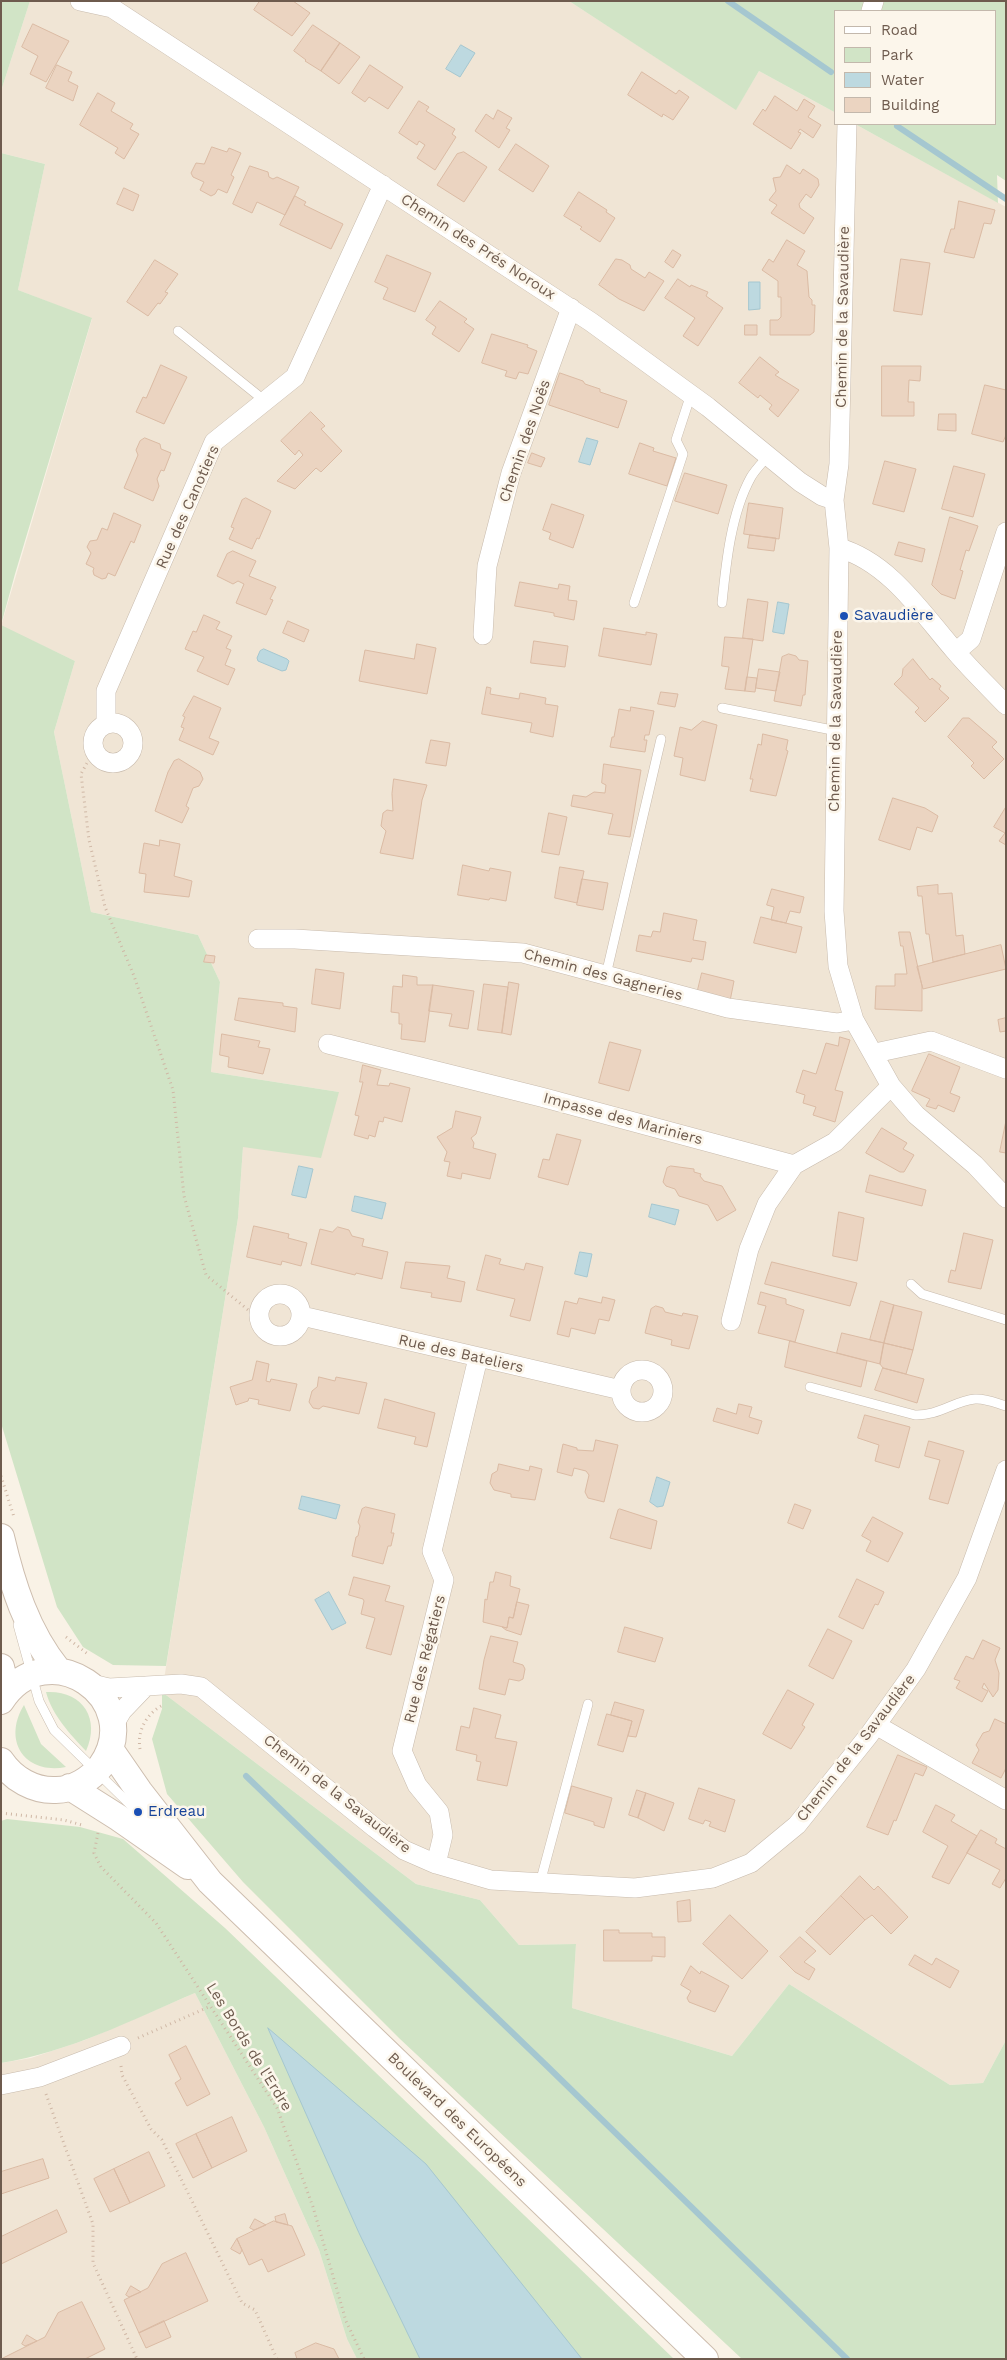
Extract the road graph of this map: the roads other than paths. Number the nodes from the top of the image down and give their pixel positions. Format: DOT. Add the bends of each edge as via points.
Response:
graph roads {
  1 [pos="80,1"];
  2 [pos="110,5"];
  3 [pos="847,125"];
  4 [pos="384,185"];
  5 [pos="571,308"];
  6 [pos="178,331"];
  7 [pos="691,394"];
  8 [pos="265,401"];
  9 [pos="768,456"];
  10 [pos="834,500"];
  11 [pos="1006,532"];
  12 [pos="838,548"];
  13 [pos="634,603"];
  14 [pos="722,603"];
  15 [pos="483,635"];
  16 [pos="956,652"];
  17 [pos="1006,705"];
  18 [pos="722,708"];
  19 [pos="106,724"];
  20 [pos="837,731"];
  21 [pos="661,740"];
  22 [pos="258,939"];
  23 [pos="606,975"];
  24 [pos="854,1020"];
  25 [pos="328,1044"];
  26 [pos="874,1053"];
  27 [pos="1006,1069"];
  28 [pos="891,1086"];
  29 [pos="794,1165"];
  30 [pos="1006,1198"];
  31 [pos="911,1284"];
  32 [pos="302,1316"];
  33 [pos="1006,1320"];
  34 [pos="731,1321"];
  35 [pos="478,1358"];
  36 [pos="810,1387"];
  37 [pos="621,1390"];
  38 [pos="1006,1406"];
  39 [pos="1006,1470"];
  40 [pos="8,1528"];
  41 [pos="1,1567"];
  42 [pos="1,1667"];
  43 [pos="58,1670"];
  44 [pos="94,1672"];
  45 [pos="31,1675"];
  46 [pos="146,1686"];
  47 [pos="4,1697"];
  48 [pos="588,1704"];
  49 [pos="876,1726"];
  50 [pos="112,1737"];
  51 [pos="1,1761"];
  52 [pos="96,1772"];
  53 [pos="13,1787"];
  54 [pos="70,1787"];
  55 [pos="1006,1800"];
  56 [pos="436,1864"];
  57 [pos="210,1882"];
  58 [pos="540,1882"];
  59 [pos="121,2046"];
  60 [pos="1,2085"];
  61 [pos="705,2359"];
  1 -- 2 [label="street, Chemin des Prés Noroux"];
  2 -- 4 [label="street, Chemin des Prés Noroux"];
  3 -- 10 [label="street, Chemin de la Savaudière" via="839,464"];
  4 -- 5 [label="street, Chemin des Prés Noroux"];
  4 -- 8 [label="street, Rue des Canotiers" via="295,377"];
  5 -- 7 [label="street, Chemin des Prés Noroux"];
  5 -- 15 [label="street, Chemin des Noës" via="511,473 487,566"];
  6 -- 8 [label="lane"];
  7 -- 9 [label="street, Chemin des Prés Noroux"];
  7 -- 13 [label="lane" via="676,440 683,454"];
  8 -- 19 [label="street, Rue des Canotiers" via="214,442 106,690"];
  9 -- 10 [label="street, Chemin des Prés Noroux" via="800,482"];
  9 -- 14 [label="lane" via="752,476 742,496 727,558"];
  10 -- 12 [label="street, Chemin de la Savaudière"];
  11 -- 16 [label="street" via="970,639"];
  12 -- 16 [label="street" via="853,552 874,565 904,592"];
  12 -- 20 [label="street, Chemin de la Savaudière"];
  16 -- 17 [label="street"];
  18 -- 20 [label="lane"];
  19 -- 19 [label="street" via="96,731 92,745 98,759 109,764 124,761 132,752 133,738 123,725"];
  20 -- 24 [label="street, Chemin de la Savaudière" via="834,911 838,966"];
  21 -- 23 [label="lane"];
  22 -- 23 [label="street, Chemin des Gagneries" via="523,953"];
  23 -- 24 [label="street, Chemin des Gagneries" via="728,1008 837,1023"];
  24 -- 26 [label="street, Chemin de la Savaudière"];
  25 -- 29 [label="street, Impasse des Mariniers"];
  26 -- 27 [label="street" via="932,1041"];
  26 -- 28 [label="street, Chemin de la Savaudière"];
  28 -- 29 [label="street" via="835,1142"];
  28 -- 30 [label="street, Chemin de la Savaudière" via="916,1115 975,1165"];
  29 -- 34 [label="street" via="767,1204 749,1250"];
  31 -- 33 [label="lane" via="922,1294"];
  32 -- 32 [label="street" via="295,1331 282,1337 266,1332 259,1320 263,1302 282,1292 298,1302"];
  32 -- 35 [label="street, Rue des Bateliers"];
  35 -- 37 [label="street, Rue des Bateliers"];
  35 -- 56 [label="street, Rue des Régatiers" via="432,1551 444,1580 402,1751 417,1785 440,1812 443,1835"];
  36 -- 38 [label="lane" via="915,1415 931,1414 962,1401 978,1399"];
  39 -- 49 [label="street, Chemin de la Savaudière" via="968,1578 916,1670"];
  40 -- 43 [label="main road" via="13,1586 38,1640"];
  41 -- 45 [label="lane"];
  42 -- 47 [label="main road"];
  43 -- 44 [label="main road"];
  43 -- 45 [label="main road"];
  44 -- 46 [label="street, Chemin de la Savaudière" via="109,1688"];
  44 -- 50 [label="main road, Boulevard des Européens" via="106,1702"];
  45 -- 47 [label="main road" via="18,1682"];
  45 -- 52 [label="lane" via="39,1701 54,1730"];
  46 -- 50 [label="street" via="122,1711"];
  46 -- 56 [label="street, Chemin de la Savaudière" via="181,1684 201,1687 404,1850"];
  48 -- 58 [label="lane"];
  49 -- 55 [label="street"];
  49 -- 58 [label="street, Chemin de la Savaudière" via="797,1825 751,1863 713,1878 635,1888"];
  50 -- 52 [label="main road"];
  50 -- 57 [label="main road, Boulevard des Européens" via="139,1791"];
  51 -- 53 [label="main road" via="13,1776"];
  52 -- 54 [label="main road"];
  52 -- 57 [label="lane"];
  53 -- 54 [label="main road" via="49,1791"];
  54 -- 57 [label="main road, Boulevard des Européens"];
  56 -- 58 [label="street, Chemin de la Savaudière" via="491,1880"];
  57 -- 61 [label="main road, Boulevard des Européens"];
  59 -- 60 [label="street" via="40,2077"];
}
